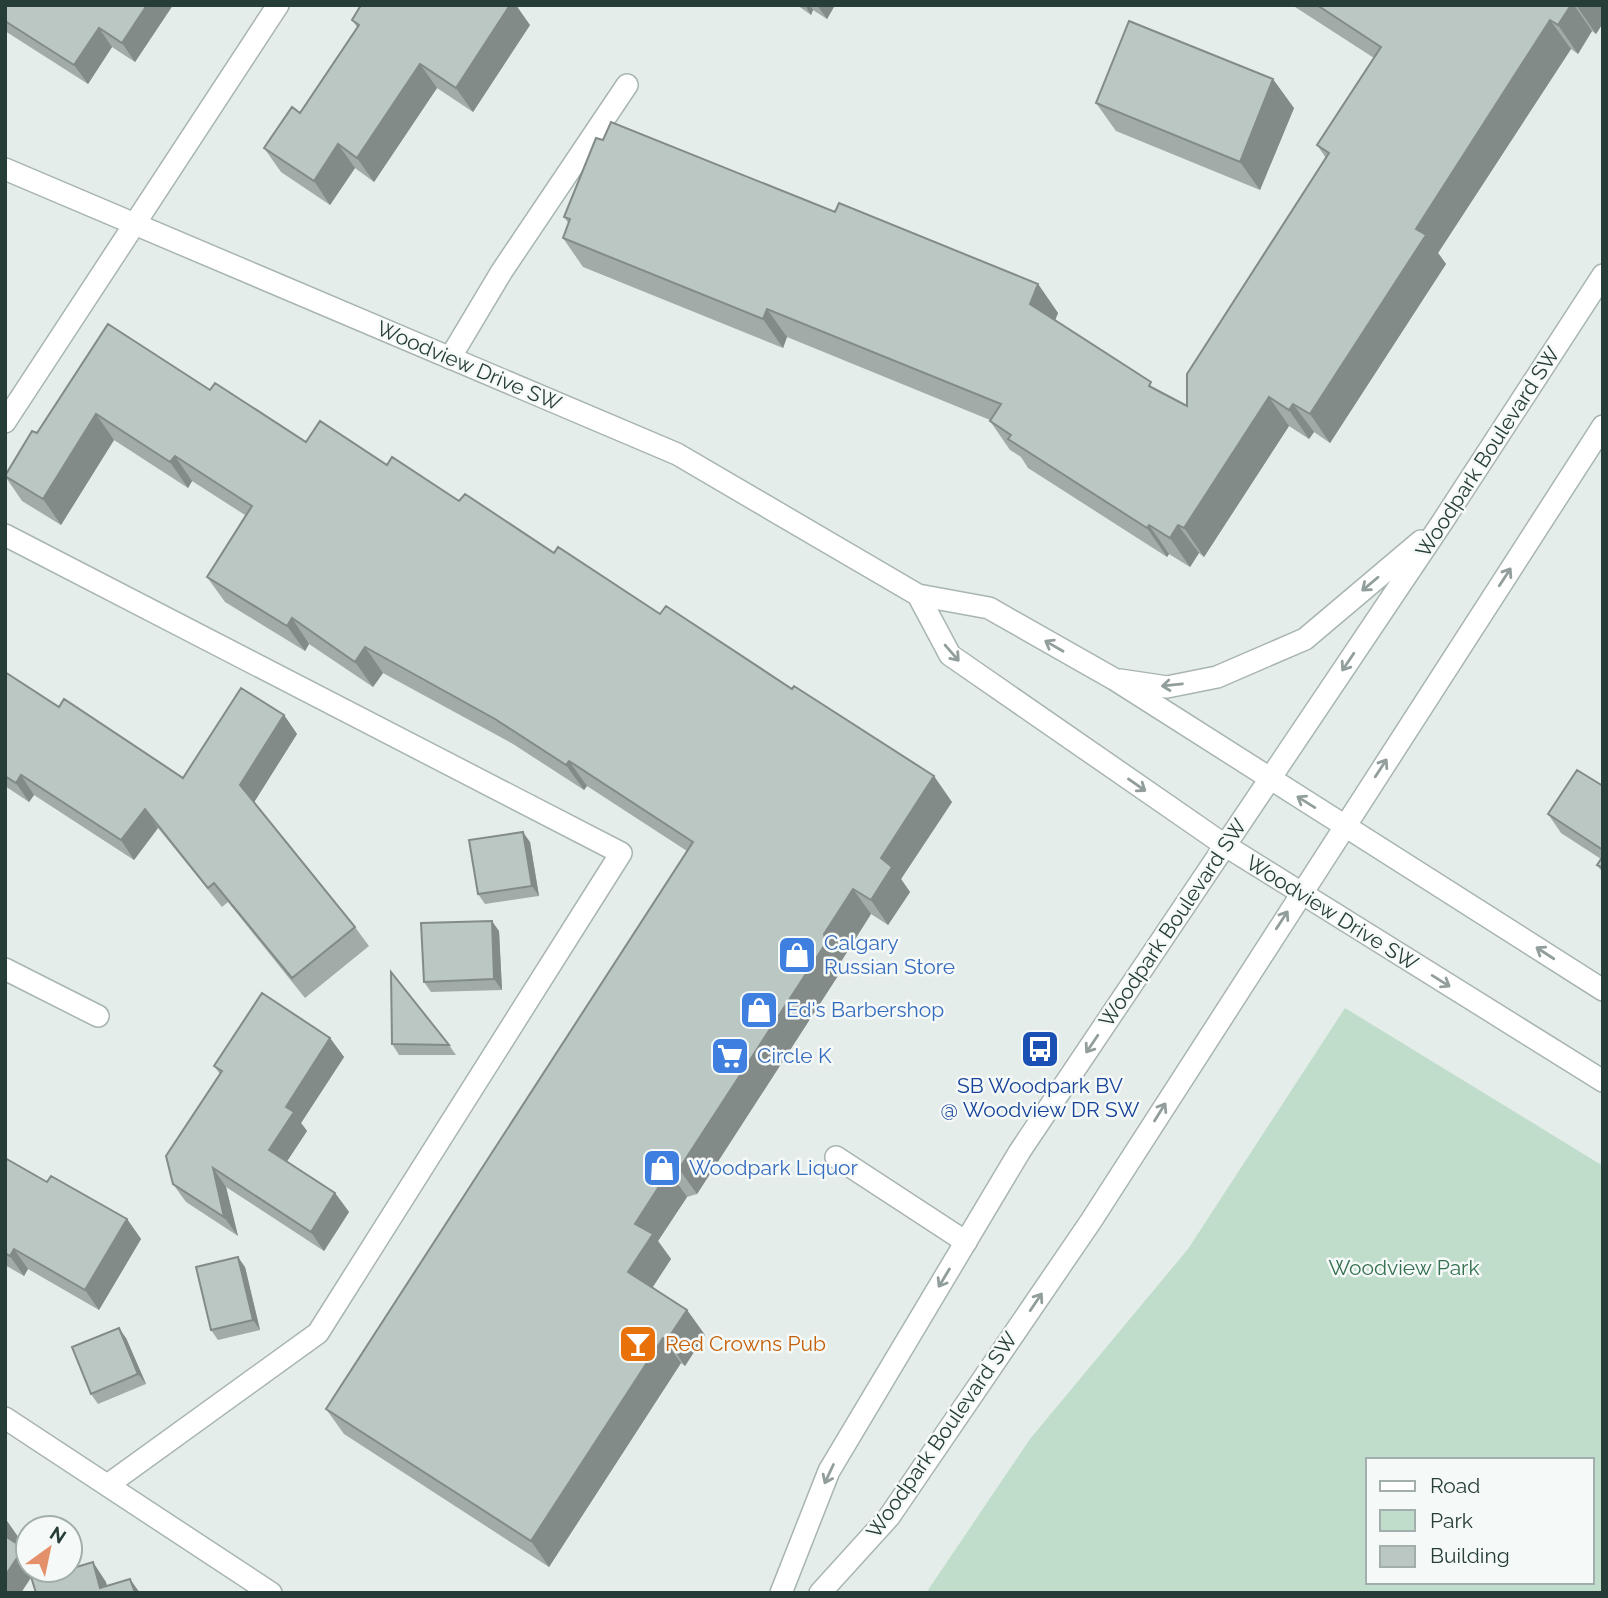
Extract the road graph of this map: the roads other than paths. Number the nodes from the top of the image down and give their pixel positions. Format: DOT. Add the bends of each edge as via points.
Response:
graph roads {
  1 [pos="278,5"];
  2 [pos="627,85"];
  3 [pos="5,169"];
  4 [pos="136,224"];
  5 [pos="1603,275"];
  6 [pos="450,358"];
  7 [pos="5,422"];
  8 [pos="1603,426"];
  9 [pos="1441,524"];
  10 [pos="5,535"];
  11 [pos="918,595"];
  12 [pos="1114,679"];
  13 [pos="1269,778"];
  14 [pos="1344,825"];
  15 [pos="1226,846"];
  16 [pos="1300,893"];
  17 [pos="5,969"];
  18 [pos="1603,990"];
  19 [pos="98,1016"];
  20 [pos="1603,1081"];
  21 [pos="836,1157"];
  22 [pos="966,1242"];
  23 [pos="5,1418"];
  24 [pos="109,1484"];
  25 [pos="271,1593"];
  26 [pos="781,1593"];
  27 [pos="820,1593"];
  1 -- 4 [label="street"];
  2 -- 6 [label="street" via="502,271"];
  3 -- 4 [label="street, Woodview Drive SW"];
  4 -- 6 [label="street, Woodview Drive SW"];
  4 -- 7 [label="street"];
  5 -- 9 [label="street, Woodpark Boulevard SW"];
  6 -- 11 [label="street, Woodview Drive SW" via="677,454"];
  14 -- 8 [label="street, Woodpark Boulevard SW, one-way"];
  9 -- 12 [label="street, one-way" via="1305,639 1216,677 1180,685"];
  9 -- 13 [label="street, Woodpark Boulevard SW, one-way"];
  10 -- 24 [label="street" via="621,853 318,1333"];
  12 -- 11 [label="street, Woodview Drive SW, one-way" via="989,608"];
  11 -- 15 [label="street, Woodview Drive SW, one-way" via="950,655"];
  12 -- 13 [label="street, Woodview Drive SW"];
  14 -- 13 [label="street, Woodview Drive SW, one-way"];
  13 -- 15 [label="street, Woodpark Boulevard SW"];
  14 -- 16 [label="street, Woodpark Boulevard SW"];
  18 -- 14 [label="street, Woodview Drive SW, one-way"];
  15 -- 16 [label="street, Woodview Drive SW"];
  15 -- 22 [label="street, Woodpark Boulevard SW, one-way" via="1020,1151"];
  16 -- 20 [label="street, Woodview Drive SW, one-way"];
  27 -- 16 [label="street, Woodpark Boulevard SW, one-way" via="897,1506 1091,1221"];
  17 -- 19 [label="street"];
  21 -- 22 [label="street"];
  22 -- 26 [label="street, Woodpark Boulevard SW, one-way" via="829,1471"];
  23 -- 24 [label="street"];
  24 -- 25 [label="street"];
}
